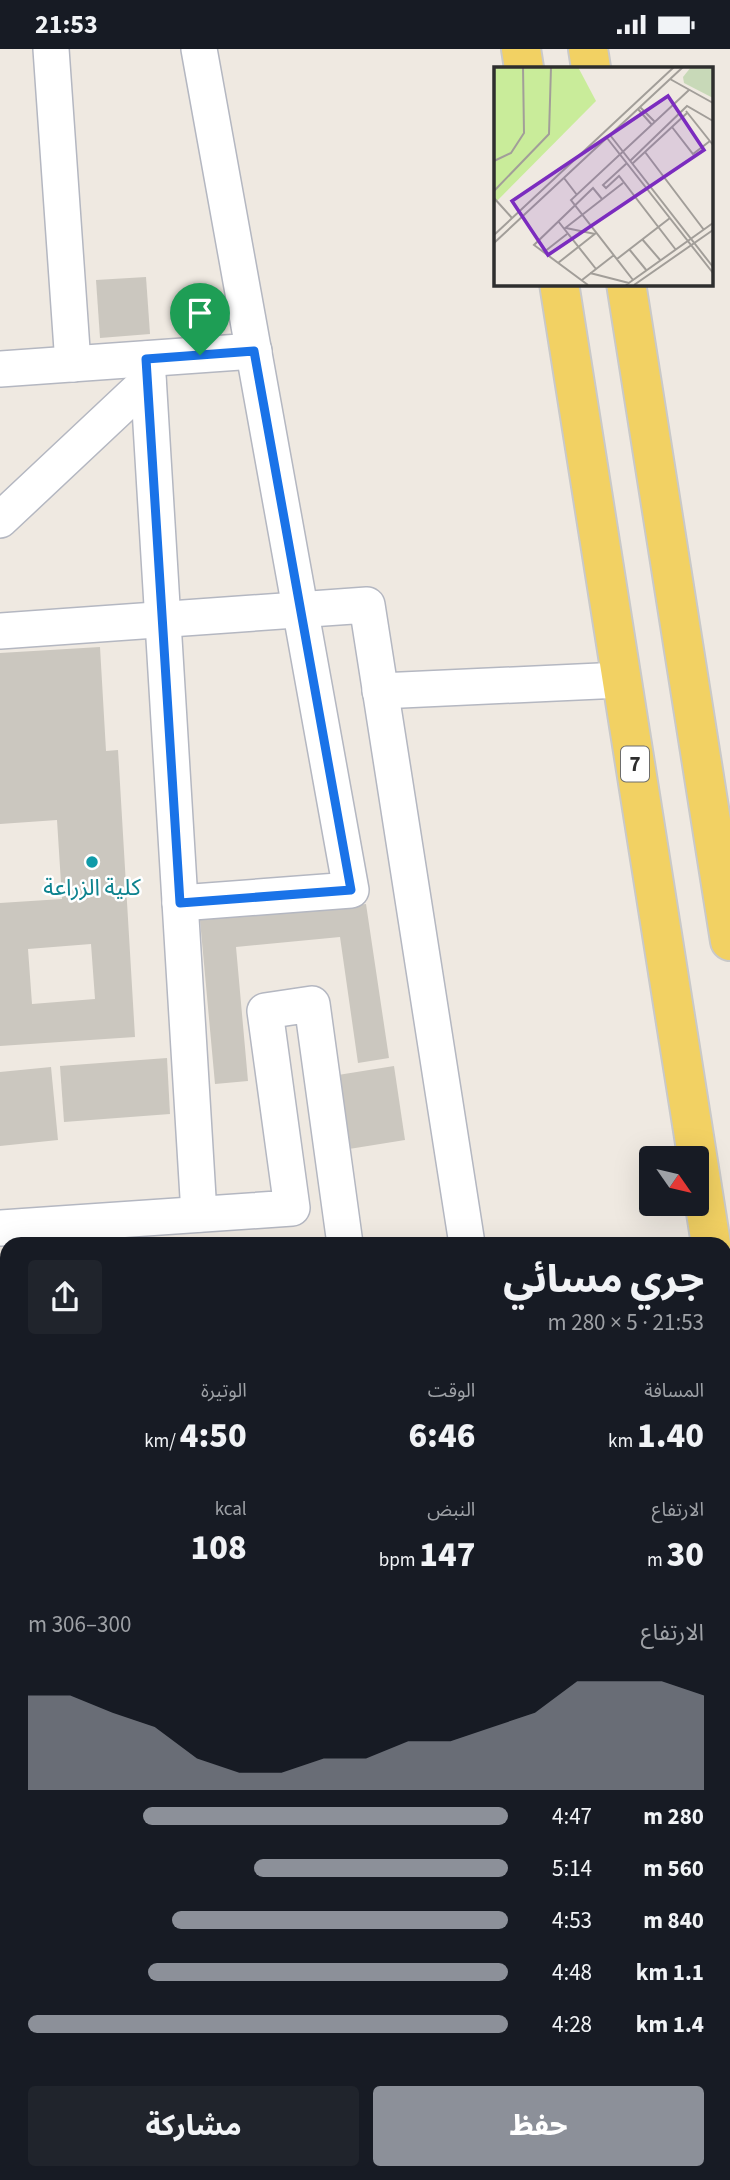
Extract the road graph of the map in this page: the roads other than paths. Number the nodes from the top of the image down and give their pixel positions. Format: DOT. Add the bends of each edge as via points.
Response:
graph roads {
  1 [pos="51,49"];
  2 [pos="199,49"];
  3 [pos="521,49"];
  4 [pos="588,49"];
  5 [pos="524,67"];
  6 [pos="591,67"];
  7 [pos="559,285"];
  8 [pos="626,285"];
  9 [pos="254,351"];
  10 [pos="73,364"];
  11 [pos="0,369"];
  12 [pos="147,370"];
  13 [pos="0,520"];
  14 [pos="301,609"];
  15 [pos="162,619"];
  16 [pos="0,631"];
  17 [pos="621,680"];
  18 [pos="380,691"];
  19 [pos="180,903"];
  20 [pos="730,941"];
  21 [pos="199,1214"];
  22 [pos="0,1228"];
  23 [pos="344,1237"];
  24 [pos="466,1237"];
  25 [pos="710,1237"];
  1 -- 10 [label="street"];
  2 -- 9 [label="street"];
  3 -- 5 [label="main road"];
  4 -- 6 [label="main road"];
  7 -- 17 [label="main road, 7"];
  8 -- 20 [label="main road"];
  9 -- 12 [label="street"];
  9 -- 14 [label="street"];
  10 -- 11 [label="street"];
  10 -- 12 [label="street"];
  12 -- 13 [label="street"];
  12 -- 15 [label="street"];
  14 -- 15 [label="street"];
  14 -- 18 [label="street" via="367,605"];
  14 -- 19 [label="street" via="351,890"];
  15 -- 16 [label="street"];
  15 -- 19 [label="street"];
  17 -- 18 [label="street"];
  17 -- 25 [label="main road, 7"];
  18 -- 24 [label="street"];
  19 -- 21 [label="street"];
  21 -- 22 [label="street"];
  21 -- 23 [label="street" via="292,1208 265,1011 312,1005"];
}
